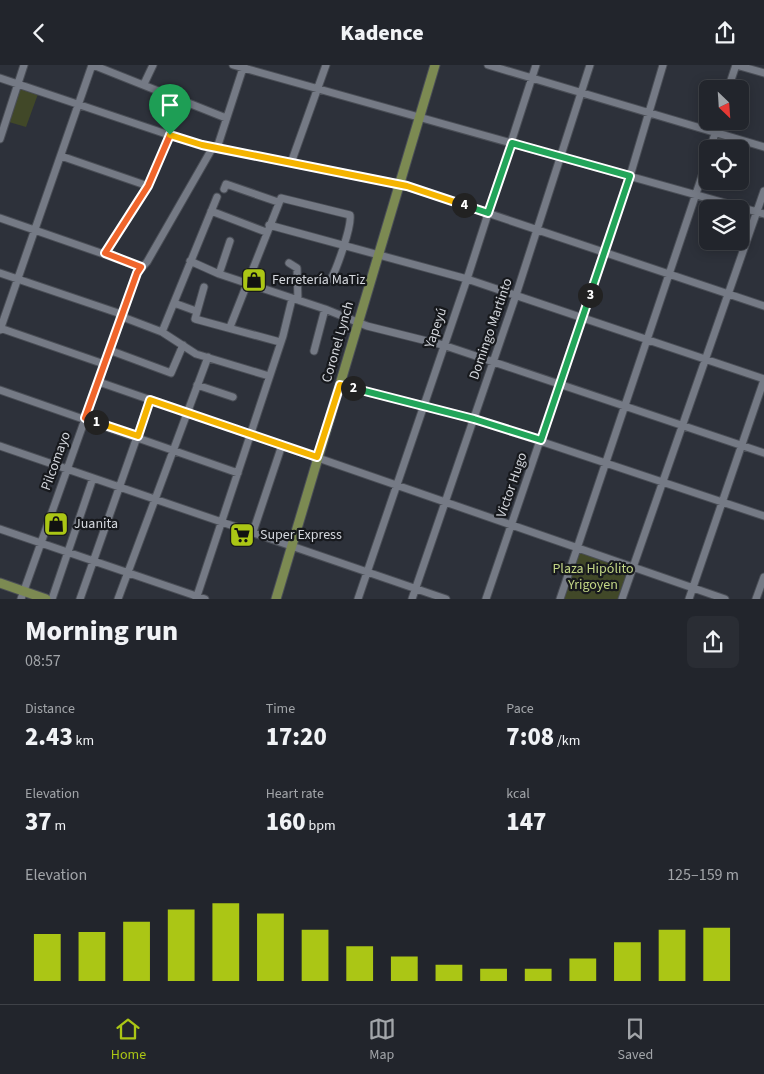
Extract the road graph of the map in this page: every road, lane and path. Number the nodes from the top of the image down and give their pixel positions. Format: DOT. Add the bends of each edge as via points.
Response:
graph roads {
  1 [pos="24,65"];
  2 [pos="93,65"];
  3 [pos="153,65"];
  4 [pos="233,65"];
  5 [pos="326,65"];
  6 [pos="436,65"];
  7 [pos="488,65"];
  8 [pos="536,65"];
  9 [pos="590,65"];
  10 [pos="663,65"];
  11 [pos="736,65"];
  12 [pos="244,67"];
  13 [pos="764,73"];
  14 [pos="0,78"];
  15 [pos="532,78"];
  16 [pos="731,80"];
  17 [pos="18,84"];
  18 [pos="144,84"];
  19 [pos="318,90"];
  20 [pos="582,92"];
  21 [pos="78,106"];
  22 [pos="649,113"];
  23 [pos="419,117"];
  24 [pos="226,118"];
  25 [pos="716,130"];
  26 [pos="715,133"];
  27 [pos="170,135"];
  28 [pos="0,138"];
  29 [pos="713,140"];
  30 [pos="512,143"];
  31 [pos="764,147"];
  32 [pos="215,148"];
  33 [pos="60,156"];
  34 [pos="562,157"];
  35 [pos="291,163"];
  36 [pos="630,176"];
  37 [pos="399,184"];
  38 [pos="148,186"];
  39 [pos="699,186"];
  40 [pos="224,189"];
  41 [pos="764,191"];
  42 [pos="696,195"];
  43 [pos="217,197"];
  44 [pos="279,200"];
  45 [pos="211,211"];
  46 [pos="488,213"];
  47 [pos="761,213"];
  48 [pos="0,217"];
  49 [pos="268,229"];
  50 [pos="538,229"];
  51 [pos="35,230"];
  52 [pos="230,241"];
  53 [pos="343,246"];
  54 [pos="605,252"];
  55 [pos="105,253"];
  56 [pos="378,256"];
  57 [pos="190,261"];
  58 [pos="289,263"];
  59 [pos="141,267"];
  60 [pos="0,273"];
  61 [pos="219,274"];
  62 [pos="670,275"];
  63 [pos="18,279"];
  64 [pos="331,279"];
  65 [pos="467,279"];
  66 [pos="247,283"];
  67 [pos="204,287"];
  68 [pos="729,294"];
  69 [pos="516,295"];
  70 [pos="295,300"];
  71 [pos="174,303"];
  72 [pos="764,306"];
  73 [pos="325,309"];
  74 [pos="121,315"];
  75 [pos="195,315"];
  76 [pos="582,317"];
  77 [pos="358,322"];
  78 [pos="230,327"];
  79 [pos="0,329"];
  80 [pos="162,332"];
  81 [pos="648,339"];
  82 [pos="280,342"];
  83 [pos="183,345"];
  84 [pos="443,345"];
  85 [pos="109,350"];
  86 [pos="314,351"];
  87 [pos="208,357"];
  88 [pos="706,360"];
  89 [pos="492,362"];
  90 [pos="104,364"];
  91 [pos="269,376"];
  92 [pos="764,380"];
  93 [pos="99,382"];
  94 [pos="197,385"];
  95 [pos="340,385"];
  96 [pos="559,385"];
  97 [pos="0,390"];
  98 [pos="233,397"];
  99 [pos="150,400"];
  100 [pos="423,406"];
  101 [pos="625,406"];
  102 [pos="187,412"];
  103 [pos="85,418"];
  104 [pos="474,419"];
  105 [pos="682,426"];
  106 [pos="250,434"];
  107 [pos="138,436"];
  108 [pos="541,440"];
  109 [pos="282,445"];
  110 [pos="0,446"];
  111 [pos="742,446"];
  112 [pos="172,450"];
  113 [pos="764,453"];
  114 [pos="317,457"];
  115 [pos="607,463"];
  116 [pos="67,469"];
  117 [pos="238,473"];
  118 [pos="93,478"];
  119 [pos="662,481"];
  120 [pos="396,486"];
  121 [pos="120,487"];
  122 [pos="154,498"];
  123 [pos="445,502"];
  124 [pos="722,502"];
  125 [pos="764,516"];
  126 [pos="222,521"];
  127 [pos="511,525"];
  128 [pos="0,529"];
  129 [pos="253,531"];
  130 [pos="40,542"];
  131 [pos="290,545"];
  132 [pos="578,547"];
  133 [pos="68,551"];
  134 [pos="94,561"];
  135 [pos="633,567"];
  136 [pos="367,571"];
  137 [pos="128,573"];
  138 [pos="764,577"];
  139 [pos="0,583"];
  140 [pos="0,588"];
  141 [pos="415,588"];
  142 [pos="693,588"];
  143 [pos="22,595"];
  144 [pos="196,598"];
  145 [pos="32,599"];
  146 [pos="46,599"];
  147 [pos="52,599"];
  148 [pos="80,599"];
  149 [pos="118,599"];
  150 [pos="205,599"];
  151 [pos="276,599"];
  152 [pos="358,599"];
  153 [pos="412,599"];
  154 [pos="446,599"];
  155 [pos="486,599"];
  156 [pos="560,599"];
  157 [pos="622,599"];
  158 [pos="689,599"];
  159 [pos="725,599"];
  160 [pos="756,599"];
  1 -- 17 [label="street"];
  2 -- 18 [label="street"];
  2 -- 21 [label="street"];
  3 -- 18 [label="street"];
  4 -- 12 [label="street"];
  5 -- 19 [label="street"];
  6 -- 23 [label="main road, Coronel Lynch"];
  7 -- 15 [label="street"];
  8 -- 15 [label="street, Yapeyú"];
  9 -- 20 [label="street, Domingo Martinto"];
  10 -- 22 [label="street, Victor Hugo"];
  11 -- 13 [label="street"];
  11 -- 16 [label="street"];
  12 -- 19 [label="street"];
  12 -- 24 [label="street, Pilcomayo"];
  14 -- 17 [label="street"];
  15 -- 20 [label="street"];
  15 -- 30 [label="street, Yapeyú"];
  17 -- 21 [label="street"];
  17 -- 28 [label="street"];
  18 -- 24 [label="street"];
  19 -- 23 [label="street"];
  19 -- 35 [label="street"];
  20 -- 22 [label="street"];
  20 -- 34 [label="street, Domingo Martinto"];
  21 -- 27 [label="street"];
  21 -- 33 [label="street"];
  22 -- 26 [label="street"];
  22 -- 36 [label="street, Victor Hugo"];
  23 -- 30 [label="street"];
  23 -- 37 [label="main road, Coronel Lynch"];
  24 -- 32 [label="street, Pilcomayo"];
  25 -- 26 [label="street"];
  26 -- 29 [label="street"];
  26 -- 31 [label="street"];
  27 -- 32 [label="street"];
  27 -- 38 [label="street"];
  30 -- 34 [label="street"];
  30 -- 46 [label="street, Yapeyú"];
  32 -- 35 [label="street"];
  32 -- 59 [label="street, Pilcomayo"];
  33 -- 38 [label="street"];
  33 -- 51 [label="street"];
  34 -- 36 [label="street"];
  34 -- 50 [label="street, Domingo Martinto"];
  35 -- 37 [label="street"];
  36 -- 42 [label="street"];
  36 -- 54 [label="street, Victor Hugo"];
  37 -- 46 [label="street"];
  37 -- 56 [label="main road, Coronel Lynch"];
  38 -- 55 [label="street"];
  39 -- 42 [label="street"];
  40 -- 44 [label="street" via="226,184"];
  41 -- 47 [label="street"];
  42 -- 47 [label="street"];
  42 -- 62 [label="street"];
  43 -- 45 [label="street"];
  44 -- 49 [label="street"];
  44 -- 53 [label="street" via="350,215"];
  45 -- 49 [label="street"];
  45 -- 57 [label="street"];
  46 -- 50 [label="street"];
  46 -- 65 [label="street, Yapeyú"];
  47 -- 68 [label="street"];
  48 -- 51 [label="street"];
  49 -- 53 [label="street"];
  49 -- 66 [label="street"];
  50 -- 54 [label="street"];
  50 -- 69 [label="street, Domingo Martinto"];
  51 -- 55 [label="street"];
  51 -- 63 [label="street"];
  52 -- 61 [label="street"];
  53 -- 56 [label="street"];
  53 -- 64 [label="street"];
  54 -- 62 [label="street"];
  54 -- 76 [label="street, Victor Hugo"];
  55 -- 59 [label="street"];
  56 -- 65 [label="street"];
  56 -- 77 [label="main road, Coronel Lynch"];
  57 -- 61 [label="street"];
  57 -- 71 [label="street"];
  58 -- 70 [label="street" via="297,268"];
  59 -- 74 [label="street, Pilcomayo"];
  60 -- 63 [label="street"];
  61 -- 66 [label="street"];
  62 -- 68 [label="street"];
  62 -- 81 [label="street"];
  63 -- 74 [label="street"];
  63 -- 79 [label="street"];
  65 -- 69 [label="street"];
  65 -- 84 [label="street, Yapeyú"];
  66 -- 70 [label="street"];
  66 -- 78 [label="street"];
  67 -- 75 [label="street"];
  68 -- 72 [label="street"];
  68 -- 88 [label="street"];
  69 -- 76 [label="street"];
  69 -- 89 [label="street, Domingo Martinto"];
  70 -- 73 [label="street"];
  70 -- 82 [label="street"];
  71 -- 75 [label="street"];
  71 -- 80 [label="street"];
  73 -- 77 [label="street"];
  73 -- 86 [label="street"];
  74 -- 80 [label="street"];
  74 -- 85 [label="street, Pilcomayo"];
  75 -- 78 [label="street"];
  76 -- 81 [label="street"];
  76 -- 96 [label="street, Victor Hugo"];
  77 -- 84 [label="street"];
  77 -- 95 [label="main road, Coronel Lynch"];
  78 -- 82 [label="street"];
  79 -- 90 [label="street"];
  80 -- 83 [label="street"];
  81 -- 88 [label="street"];
  81 -- 101 [label="street"];
  82 -- 91 [label="street"];
  83 -- 85 [label="street" via="172,373"];
  83 -- 87 [label="street"];
  84 -- 89 [label="street"];
  84 -- 100 [label="street, Yapeyú"];
  85 -- 90 [label="street, Pilcomayo"];
  87 -- 91 [label="street"];
  87 -- 94 [label="street"];
  88 -- 92 [label="street"];
  88 -- 105 [label="street"];
  89 -- 96 [label="street"];
  89 -- 104 [label="street, Domingo Martinto"];
  90 -- 93 [label="street, Pilcomayo"];
  91 -- 106 [label="street"];
  92 -- 111 [label="street"];
  93 -- 99 [label="street"];
  93 -- 103 [label="street, Pilcomayo"];
  94 -- 98 [label="street"];
  94 -- 102 [label="street"];
  95 -- 100 [label="street"];
  95 -- 114 [label="main road, Coronel Lynch"];
  96 -- 101 [label="street"];
  96 -- 108 [label="street, Victor Hugo"];
  97 -- 103 [label="street"];
  99 -- 102 [label="street"];
  99 -- 107 [label="street"];
  100 -- 104 [label="street"];
  100 -- 120 [label="street, Yapeyú"];
  101 -- 105 [label="street"];
  101 -- 115 [label="street"];
  102 -- 106 [label="street"];
  102 -- 112 [label="street"];
  103 -- 107 [label="street"];
  103 -- 116 [label="street, Pilcomayo"];
  104 -- 108 [label="street"];
  104 -- 123 [label="street, Domingo Martinto"];
  105 -- 111 [label="street"];
  105 -- 119 [label="street"];
  106 -- 109 [label="street"];
  106 -- 117 [label="street"];
  107 -- 112 [label="street"];
  107 -- 121 [label="street"];
  108 -- 115 [label="street"];
  108 -- 127 [label="street, Victor Hugo"];
  109 -- 114 [label="street"];
  109 -- 129 [label="street"];
  110 -- 116 [label="street"];
  111 -- 113 [label="street"];
  111 -- 124 [label="street"];
  112 -- 117 [label="street"];
  112 -- 122 [label="street"];
  114 -- 120 [label="street"];
  114 -- 131 [label="main road, Coronel Lynch"];
  115 -- 119 [label="street"];
  115 -- 132 [label="street"];
  116 -- 118 [label="street"];
  116 -- 130 [label="street, Pilcomayo"];
  117 -- 126 [label="street"];
  118 -- 121 [label="street"];
  118 -- 133 [label="street"];
  119 -- 124 [label="street"];
  119 -- 135 [label="street"];
  120 -- 123 [label="street"];
  120 -- 136 [label="street, Yapeyú"];
  121 -- 122 [label="street"];
  121 -- 134 [label="street"];
  122 -- 126 [label="street"];
  122 -- 137 [label="street"];
  123 -- 127 [label="street"];
  123 -- 141 [label="street, Domingo Martinto"];
  124 -- 125 [label="street"];
  124 -- 142 [label="street"];
  126 -- 129 [label="street"];
  126 -- 144 [label="street"];
  127 -- 132 [label="street"];
  127 -- 155 [label="street, Victor Hugo"];
  128 -- 130 [label="street"];
  129 -- 131 [label="street"];
  130 -- 133 [label="street"];
  130 -- 143 [label="street, Pilcomayo"];
  131 -- 136 [label="street"];
  131 -- 151 [label="main road, Coronel Lynch"];
  132 -- 135 [label="street"];
  132 -- 156 [label="street"];
  133 -- 134 [label="street"];
  133 -- 147 [label="street"];
  134 -- 137 [label="street"];
  134 -- 148 [label="street"];
  135 -- 142 [label="street"];
  135 -- 157 [label="street"];
  136 -- 141 [label="street"];
  136 -- 152 [label="street, Yapeyú"];
  137 -- 144 [label="street"];
  137 -- 149 [label="street"];
  138 -- 160 [label="street"];
  139 -- 143 [label="main road"];
  140 -- 143 [label="main road"];
  141 -- 153 [label="street, Domingo Martinto"];
  141 -- 154 [label="street"];
  142 -- 158 [label="street"];
  142 -- 159 [label="street"];
  143 -- 145 [label="main road"];
  143 -- 146 [label="main road"];
  144 -- 150 [label="street"];
}
